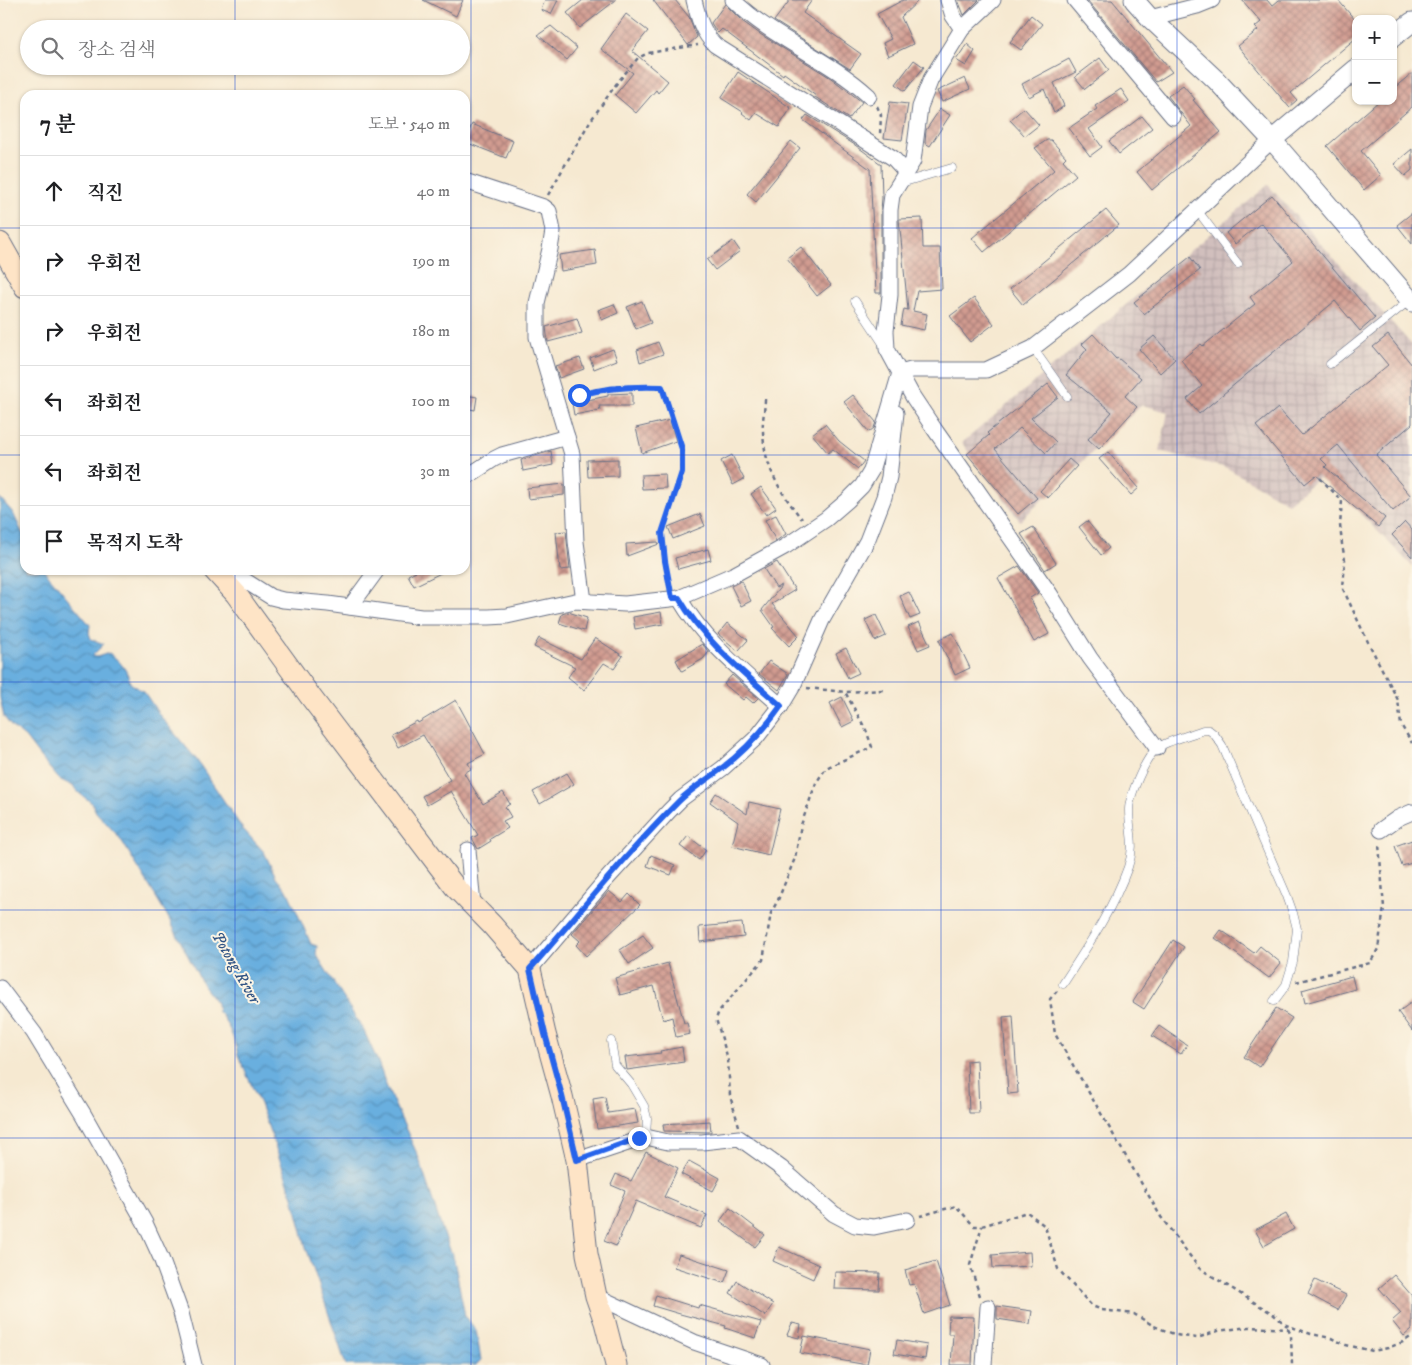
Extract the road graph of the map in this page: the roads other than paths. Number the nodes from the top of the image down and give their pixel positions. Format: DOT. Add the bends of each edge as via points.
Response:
graph roads {
  1 [pos="694,0"];
  2 [pos="733,0"];
  3 [pos="948,0"];
  4 [pos="993,0"];
  5 [pos="1076,0"];
  6 [pos="1134,0"];
  7 [pos="1212,0"];
  8 [pos="1150,18"];
  9 [pos="1412,22"];
  10 [pos="962,29"];
  11 [pos="1397,35"];
  12 [pos="1352,72"];
  13 [pos="869,96"];
  14 [pos="1173,117"];
  15 [pos="1272,140"];
  16 [pos="952,168"];
  17 [pos="902,178"];
  18 [pos="470,183"];
  19 [pos="1198,210"];
  20 [pos="0,244"];
  21 [pos="1238,264"];
  22 [pos="20,278"];
  23 [pos="855,301"];
  24 [pos="1411,301"];
  25 [pos="1033,348"];
  26 [pos="887,349"];
  27 [pos="1330,364"];
  28 [pos="900,373"];
  29 [pos="1067,396"];
  30 [pos="567,437"];
  31 [pos="470,475"];
  32 [pos="219,575"];
  33 [pos="236,575"];
  34 [pos="374,575"];
  35 [pos="675,598"];
  36 [pos="584,601"];
  37 [pos="350,607"];
  38 [pos="781,706"];
  39 [pos="1157,748"];
  40 [pos="1412,812"];
  41 [pos="1381,830"];
  42 [pos="468,850"];
  43 [pos="474,906"];
  44 [pos="530,969"];
  45 [pos="1063,984"];
  46 [pos="0,988"];
  47 [pos="1274,1001"];
  48 [pos="611,1041"];
  49 [pos="646,1137"];
  50 [pos="577,1160"];
  51 [pos="906,1220"];
  52 [pos="596,1296"];
  53 [pos="988,1307"];
  54 [pos="194,1365"];
  55 [pos="616,1365"];
  56 [pos="762,1365"];
  57 [pos="984,1365"];
  1 -- 17 [label="street" via="698,18 712,42 893,158"];
  2 -- 13 [label="street" via="775,34 853,81"];
  3 -- 10 [label="street"];
  4 -- 10 [label="street"];
  5 -- 14 [label="street"];
  6 -- 8 [label="street"];
  7 -- 8 [label="street"];
  8 -- 15 [label="street" via="1216,80"];
  9 -- 11 [label="street"];
  10 -- 17 [label="street" via="932,78 920,108 913,161"];
  12 -- 15 [label="street"];
  15 -- 19 [label="street"];
  15 -- 24 [label="street"];
  16 -- 17 [label="lane"];
  17 -- 26 [label="street" via="892,195 890,210"];
  18 -- 30 [label="street" via="549,211 553,231 536,302 537,337"];
  19 -- 21 [label="lane"];
  19 -- 25 [label="street" via="1129,274"];
  20 -- 22 [label="main road"];
  23 -- 26 [label="lane"];
  24 -- 27 [label="lane"];
  25 -- 28 [label="street" via="986,370 911,370"];
  25 -- 29 [label="lane"];
  26 -- 28 [label="street"];
  28 -- 35 [label="street" via="871,471 862,486 826,519 786,546 735,574"];
  28 -- 38 [label="street" via="894,440 884,497 867,541 822,620"];
  28 -- 39 [label="street" via="1090,658"];
  30 -- 31 [label="street" via="502,455"];
  30 -- 36 [label="street" via="572,454 576,542"];
  32 -- 43 [label="main road" via="455,887"];
  33 -- 37 [label="street" via="271,597"];
  34 -- 37 [label="street"];
  35 -- 36 [label="street" via="625,604"];
  35 -- 38 [label="street" via="728,659"];
  36 -- 37 [label="street" via="489,617 421,617"];
  38 -- 44 [label="street" via="756,738 669,811"];
  39 -- 45 [label="lane" via="1130,798 1132,847 1129,865 1095,935"];
  39 -- 47 [label="lane" via="1203,730 1214,734 1222,745 1287,896 1297,929 1286,985"];
  40 -- 41 [label="street"];
  42 -- 43 [label="street"];
  43 -- 44 [label="main road"];
  44 -- 50 [label="main road"];
  46 -- 54 [label="street" via="34,1032 145,1223 181,1313"];
  48 -- 49 [label="lane" via="615,1065 644,1106"];
  49 -- 50 [label="street"];
  49 -- 51 [label="street" via="668,1142 739,1138 781,1168 834,1214 854,1225 874,1227"];
  50 -- 52 [label="main road" via="587,1254"];
  52 -- 55 [label="main road"];
  52 -- 56 [label="street" via="694,1342"];
  53 -- 57 [label="street"];
}
